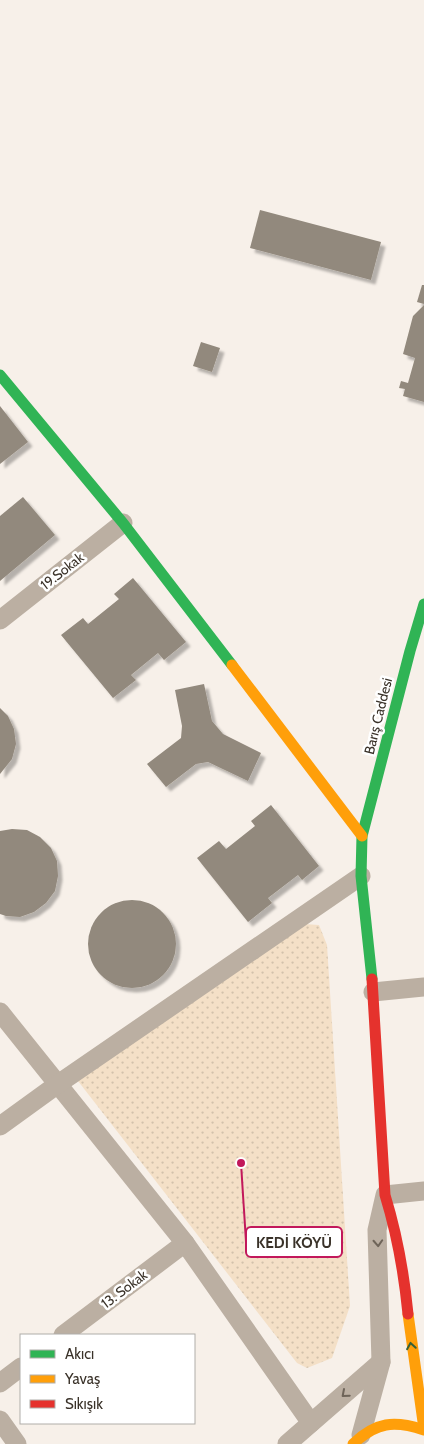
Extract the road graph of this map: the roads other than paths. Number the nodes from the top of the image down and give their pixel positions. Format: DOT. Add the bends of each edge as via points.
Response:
graph roads {
  1 [pos="0,375"];
  2 [pos="123,523"];
  3 [pos="424,604"];
  4 [pos="0,620"];
  5 [pos="417,653"];
  6 [pos="362,836"];
  7 [pos="361,876"];
  8 [pos="424,987"];
  9 [pos="373,992"];
  10 [pos="0,1012"];
  11 [pos="58,1084"];
  12 [pos="0,1126"];
  13 [pos="424,1191"];
  14 [pos="385,1195"];
  15 [pos="185,1242"];
  16 [pos="404,1276"];
  17 [pos="421,1316"];
  18 [pos="64,1334"];
  19 [pos="381,1362"];
  20 [pos="20,1368"];
  21 [pos="0,1383"];
  22 [pos="0,1420"];
  23 [pos="312,1423"];
  24 [pos="424,1430"];
  25 [pos="357,1440"];
  26 [pos="17,1444"];
  27 [pos="287,1444"];
  1 -- 2 [label="street"];
  2 -- 4 [label="street, 19.Sokak"];
  2 -- 6 [label="street"];
  3 -- 5 [label="street, Barış Caddesi"];
  5 -- 6 [label="street, Barış Caddesi"];
  6 -- 7 [label="street, Barış Caddesi"];
  7 -- 9 [label="street, Barış Caddesi"];
  7 -- 11 [label="street"];
  8 -- 9 [label="street"];
  9 -- 14 [label="street, Barış Caddesi"];
  10 -- 11 [label="street"];
  11 -- 12 [label="street"];
  11 -- 15 [label="street"];
  13 -- 14 [label="street"];
  14 -- 16 [label="street, Barış Caddesi"];
  14 -- 19 [label="street, one-way" via="377,1230"];
  15 -- 18 [label="street, 13. Sokak"];
  15 -- 23 [label="street"];
  16 -- 17 [label="street"];
  24 -- 16 [label="street, one-way" via="410,1342"];
  19 -- 23 [label="street, one-way"];
  19 -- 25 [label="street"];
  20 -- 21 [label="street"];
  22 -- 26 [label="street"];
  23 -- 27 [label="street"];
  24 -- 25 [label="street" via="409,1424 392,1423 375,1426"];
}
